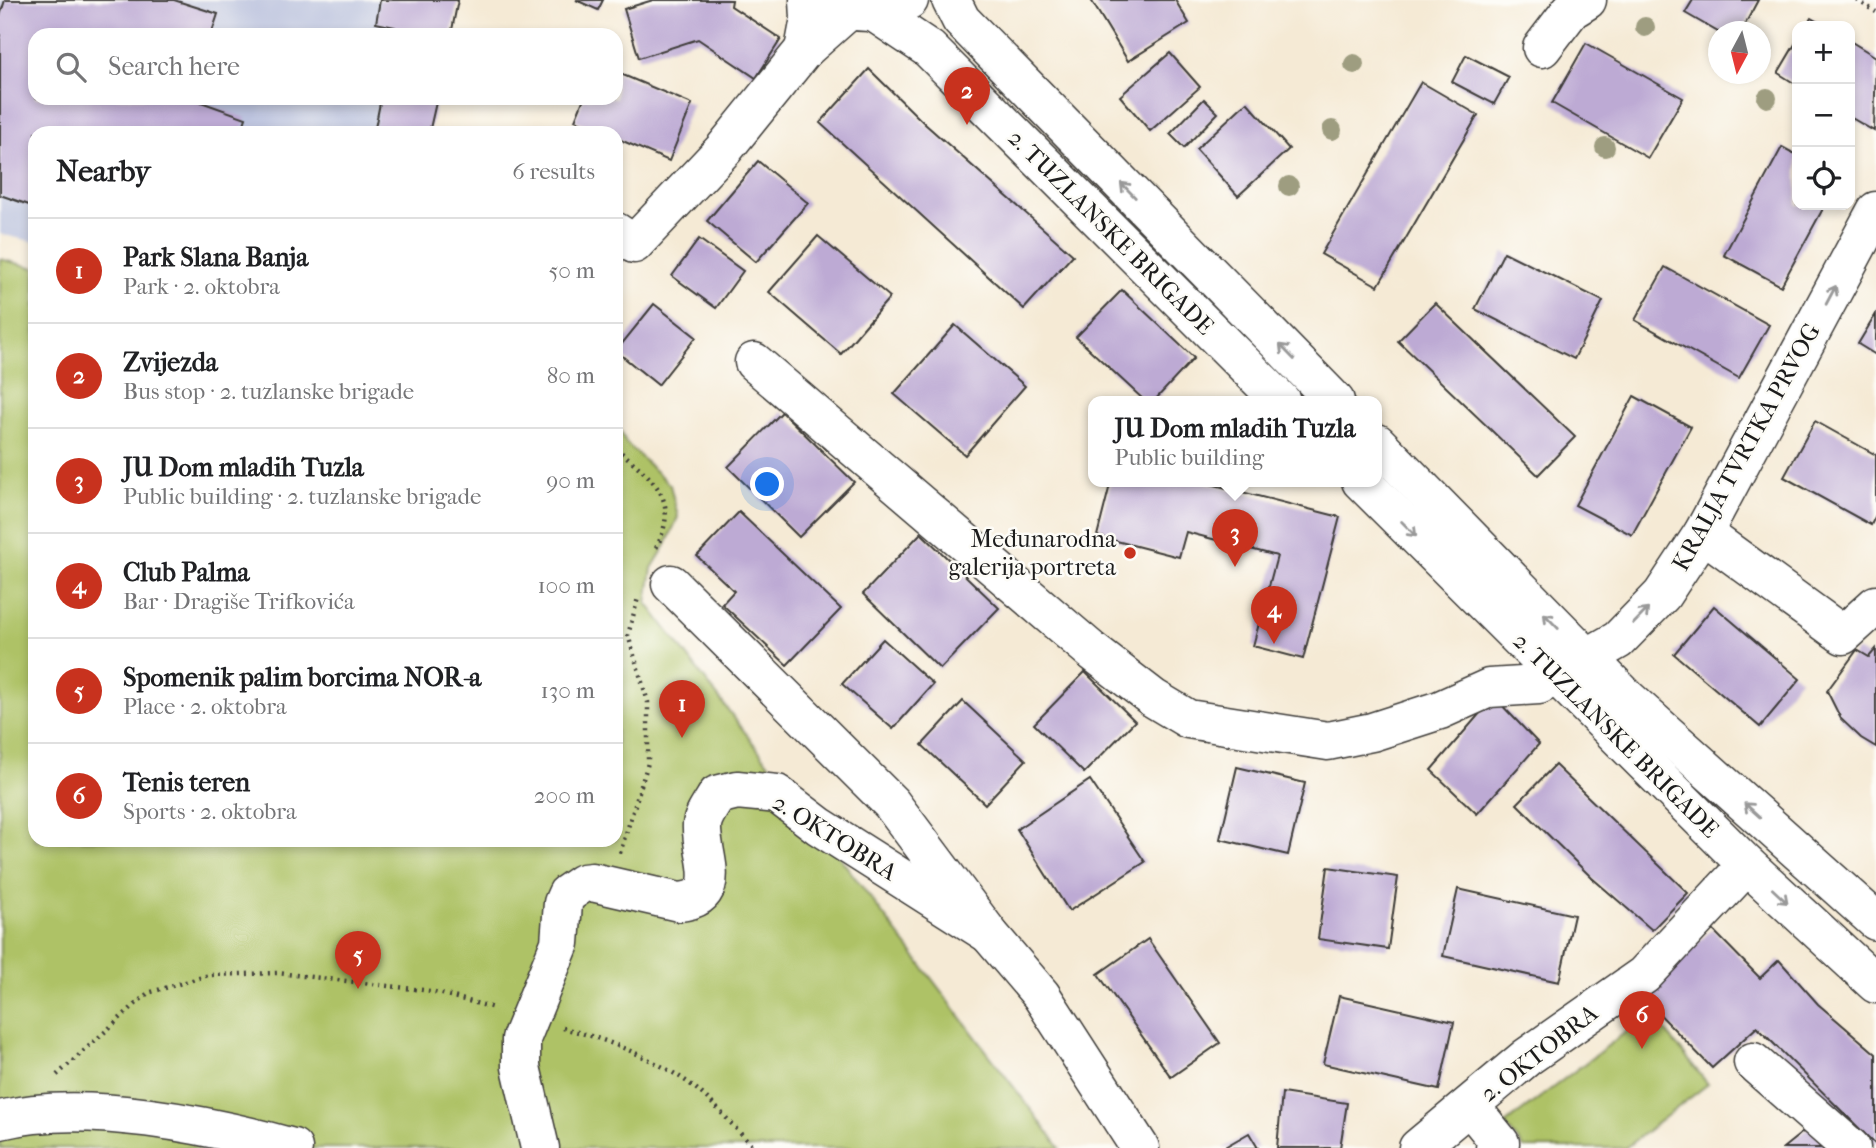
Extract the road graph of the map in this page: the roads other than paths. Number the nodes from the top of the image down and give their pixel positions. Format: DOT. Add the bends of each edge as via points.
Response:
graph roads {
  1 [pos="810,0"];
  2 [pos="951,0"];
  3 [pos="1587,0"];
  4 [pos="864,6"];
  5 [pos="1542,48"];
  6 [pos="804,50"];
  7 [pos="1876,211"];
  8 [pos="623,236"];
  9 [pos="754,362"];
  10 [pos="1275,396"];
  11 [pos="1330,396"];
  12 [pos="1382,449"];
  13 [pos="1368,487"];
  14 [pos="1703,533"];
  15 [pos="654,578"];
  16 [pos="1876,605"];
  17 [pos="1572,667"];
  18 [pos="1747,866"];
  19 [pos="1876,921"];
  20 [pos="989,934"];
  21 [pos="1876,984"];
  22 [pos="1753,1062"];
  23 [pos="1471,1106"];
  24 [pos="0,1121"];
  25 [pos="1500,1146"];
  26 [pos="293,1148"];
  27 [pos="540,1148"];
  28 [pos="1140,1148"];
  29 [pos="1418,1148"];
  30 [pos="1852,1148"];
  1 -- 6 [label="street"];
  11 -- 2 [label="street, 2. TUZLANSKE BRIGADE, one-way" via="961,20"];
  3 -- 5 [label="street" via="1571,10"];
  4 -- 6 [label="street"];
  4 -- 10 [label="street, 2. TUZLANSKE BRIGADE" via="929,49"];
  6 -- 8 [label="street" via="724,149 635,244"];
  14 -- 7 [label="street, KRALJA TVRTKA PRVOG, one-way"];
  9 -- 17 [label="street, KRALJA TVRTKA PRVOG" via="1092,651 1188,719 1328,741 1440,710 1489,688 1539,685"];
  17 -- 12 [label="street, 2. TUZLANSKE BRIGADE, one-way"];
  13 -- 17 [label="street, 2. TUZLANSKE BRIGADE, one-way"];
  14 -- 16 [label="street" via="1843,635"];
  17 -- 14 [label="street, KRALJA TVRTKA PRVOG, one-way" via="1618,640 1662,595"];
  15 -- 20 [label="street, 2. OKTOBRA" via="891,803"];
  17 -- 18 [label="street, 2. TUZLANSKE BRIGADE"];
  19 -- 17 [label="street, 2. TUZLANSKE BRIGADE, one-way" via="1629,700"];
  18 -- 21 [label="street, 2. TUZLANSKE BRIGADE, one-way"];
  18 -- 23 [label="street, 2. OKTOBRA" via="1644,975 1527,1057"];
  20 -- 27 [label="street, 2. OKTOBRA" via="819,826 777,794 737,790 717,796 702,828 706,887 691,901 583,883 567,894 560,943 521,1039 521,1067"];
  20 -- 28 [label="street, 2. OKTOBRA" via="1041,995"];
  22 -- 30 [label="street"];
  23 -- 25 [label="street"];
  23 -- 29 [label="street, 2. OKTOBRA"];
  24 -- 26 [label="street" via="50,1114 163,1120 209,1126"];
}
